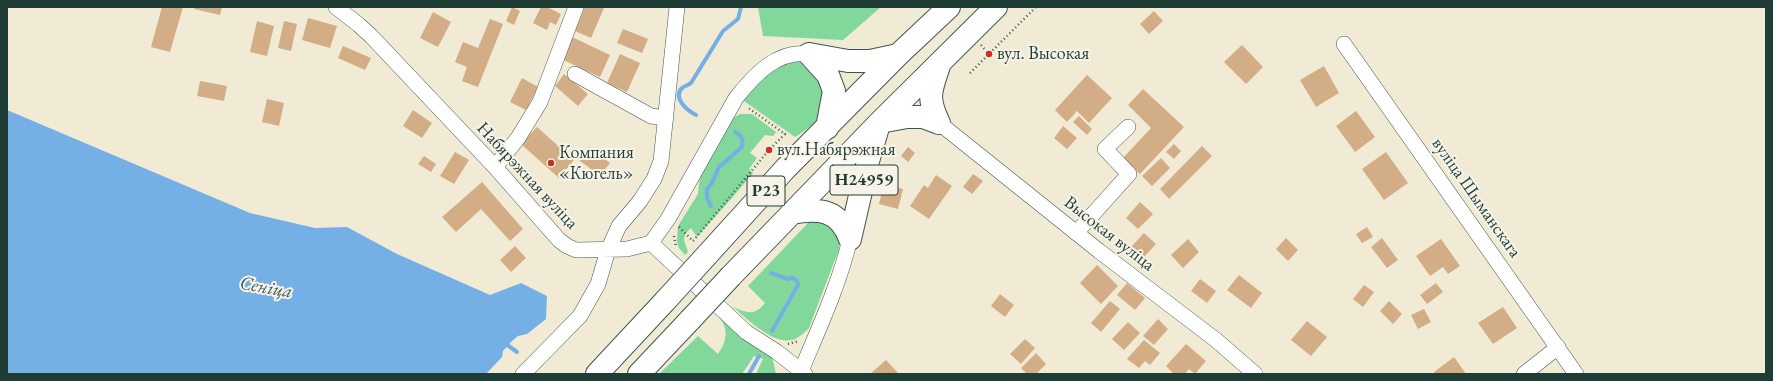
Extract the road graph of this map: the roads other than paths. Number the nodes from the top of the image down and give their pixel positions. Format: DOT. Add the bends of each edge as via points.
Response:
graph roads {
  1 [pos="576,7"];
  2 [pos="677,7"];
  3 [pos="949,7"];
  4 [pos="996,7"];
  5 [pos="338,8"];
  6 [pos="1344,44"];
  7 [pos="809,54"];
  8 [pos="898,55"];
  9 [pos="941,62"];
  10 [pos="575,74"];
  11 [pos="666,118"];
  12 [pos="880,122"];
  13 [pos="939,124"];
  14 [pos="1128,127"];
  15 [pos="827,128"];
  16 [pos="495,167"];
  17 [pos="790,213"];
  18 [pos="1076,233"];
  19 [pos="850,240"];
  20 [pos="651,243"];
  21 [pos="608,250"];
  22 [pos="1558,347"];
  23 [pos="801,373"];
  24 [pos="523,374"];
  25 [pos="597,374"];
  26 [pos="639,374"];
  27 [pos="1255,374"];
  28 [pos="1524,374"];
  29 [pos="1576,374"];
  1 -- 16 [label="street" via="540,102 518,138"];
  2 -- 11 [label="street"];
  3 -- 8 [label="highway, Р23"];
  4 -- 9 [label="highway, Р23"];
  5 -- 16 [label="street, Набярэжная вуліца" via="371,36"];
  6 -- 22 [label="street, вуліца Шыманскага"];
  7 -- 8 [label="highway" via="848,61 870,61"];
  7 -- 15 [label="highway" via="828,75 834,91"];
  7 -- 20 [label="street" via="800,53 778,59 748,83 736,98 668,219"];
  8 -- 15 [label="highway, Р23"];
  9 -- 12 [label="highway, Р23"];
  9 -- 13 [label="highway" via="930,95 932,109"];
  10 -- 11 [label="street" via="651,116"];
  11 -- 21 [label="street" via="661,160 654,179 619,226"];
  12 -- 13 [label="highway" via="923,117"];
  12 -- 17 [label="highway, Р23"];
  12 -- 19 [label="highway, Н24959" via="868,161"];
  13 -- 18 [label="street, Высокая вуліца"];
  14 -- 18 [label="street" via="1106,148 1129,174"];
  15 -- 25 [label="highway, Р23, bridge" via="786,168"];
  16 -- 21 [label="street, Набярэжная вуліца" via="558,240 576,250"];
  17 -- 19 [label="highway, Н24959" via="811,210 825,212 839,219"];
  17 -- 26 [label="highway, Р23, bridge"];
  18 -- 27 [label="street, Высокая вуліца" via="1216,340"];
  19 -- 23 [label="street, Н24959" via="842,270"];
  20 -- 21 [label="street, Набярэжная вуліца" via="627,249"];
  20 -- 23 [label="street, Н24959" via="746,332 777,352"];
  21 -- 24 [label="street" via="598,284 580,316"];
  22 -- 28 [label="street"];
  22 -- 29 [label="street, вуліца Шыманскага"];
}
